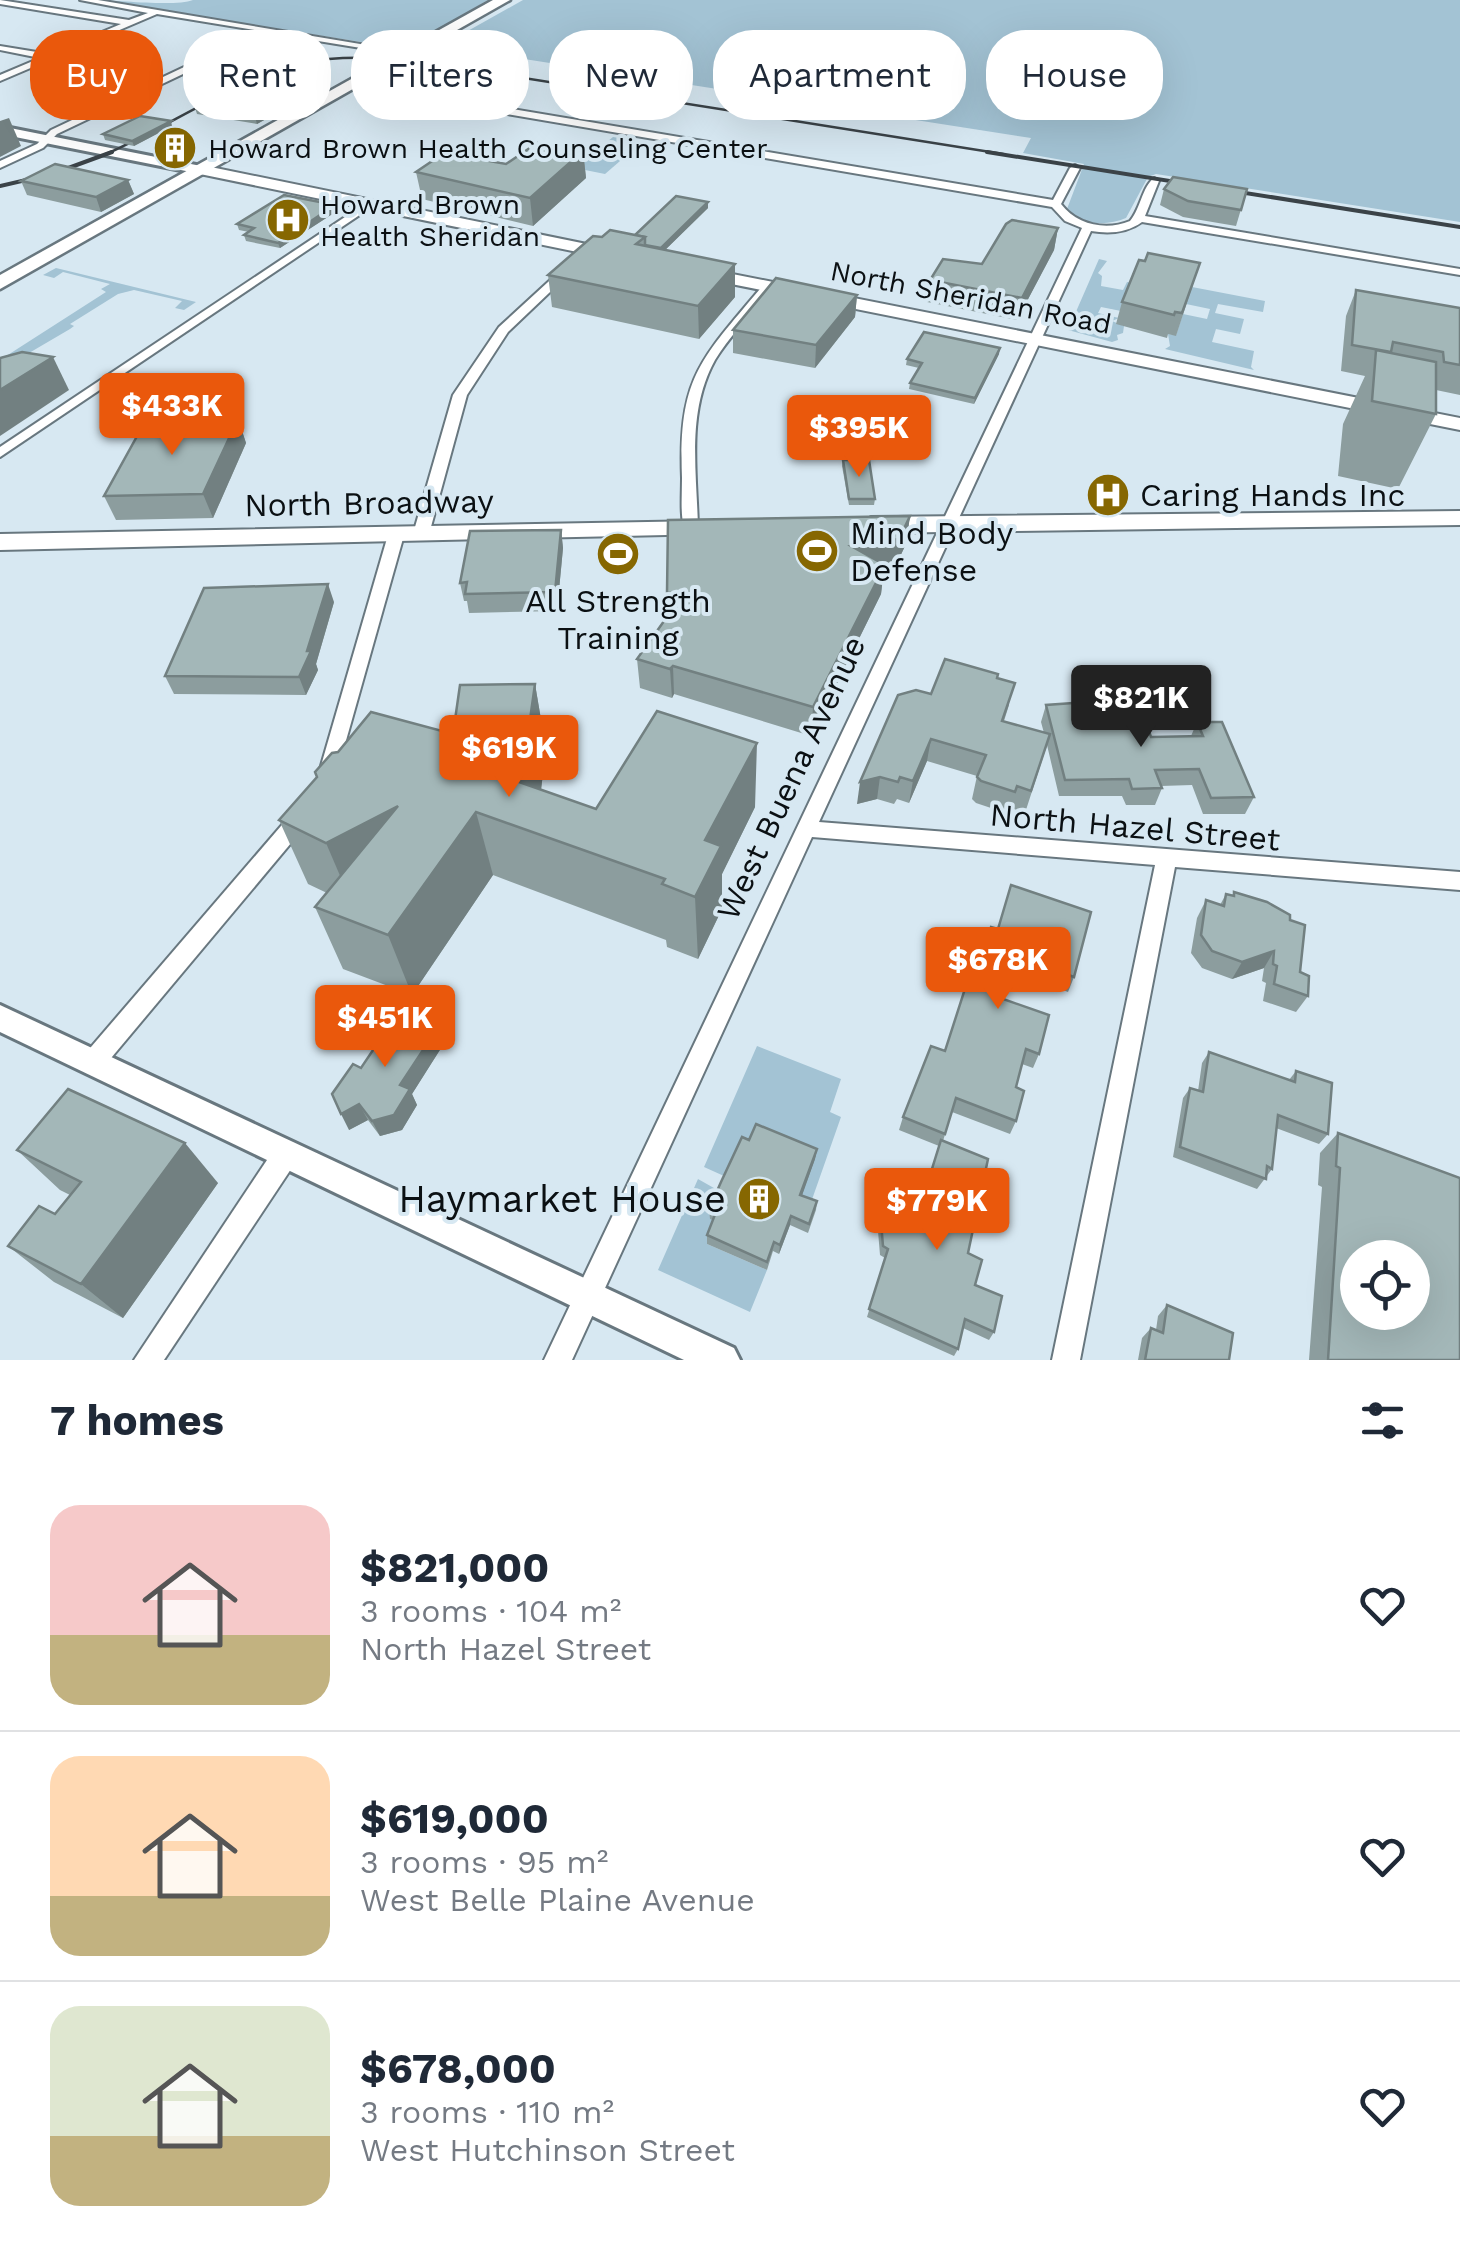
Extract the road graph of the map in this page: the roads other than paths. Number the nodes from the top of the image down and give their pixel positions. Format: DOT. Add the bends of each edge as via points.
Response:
graph roads {
  1 [pos="84,0"];
  2 [pos="503,0"];
  3 [pos="0,2"];
  4 [pos="156,12"];
  5 [pos="130,23"];
  6 [pos="114,30"];
  7 [pos="268,30"];
  8 [pos="450,30"];
  9 [pos="0,48"];
  10 [pos="30,53"];
  11 [pos="30,65"];
  12 [pos="183,71"];
  13 [pos="0,78"];
  14 [pos="351,86"];
  15 [pos="529,115"];
  16 [pos="0,130"];
  17 [pos="47,140"];
  18 [pos="0,166"];
  19 [pos="1075,168"];
  20 [pos="201,170"];
  21 [pos="1154,181"];
  22 [pos="369,204"];
  23 [pos="1056,204"];
  24 [pos="1139,218"];
  25 [pos="1088,226"];
  26 [pos="591,250"];
  27 [pos="636,259"];
  28 [pos="676,268"];
  29 [pos="1460,272"];
  30 [pos="0,284"];
  31 [pos="768,287"];
  32 [pos="1035,340"];
  33 [pos="1460,424"];
  34 [pos="0,454"];
  35 [pos="1460,518"];
  36 [pos="949,523"];
  37 [pos="845,526"];
  38 [pos="724,528"];
  39 [pos="690,529"];
  40 [pos="422,534"];
  41 [pos="396,535"];
  42 [pos="0,542"];
  43 [pos="806,829"];
  44 [pos="1166,860"];
  45 [pos="1460,881"];
  46 [pos="0,1018"];
  47 [pos="93,1062"];
  48 [pos="286,1154"];
  49 [pos="588,1296"];
  50 [pos="148,1360"];
  51 [pos="558,1360"];
  52 [pos="722,1360"];
  53 [pos="1066,1360"];
  1 -- 4 [label="street"];
  2 -- 8 [label="main road"];
  3 -- 5 [label="street"];
  4 -- 5 [label="street"];
  4 -- 7 [label="street"];
  5 -- 6 [label="street"];
  9 -- 10 [label="street"];
  11 -- 13 [label="street"];
  12 -- 17 [label="street"];
  14 -- 20 [label="main road"];
  15 -- 23 [label="street"];
  16 -- 17 [label="street"];
  17 -- 18 [label="street"];
  17 -- 20 [label="street"];
  19 -- 23 [label="street"];
  20 -- 22 [label="main road"];
  20 -- 30 [label="main road"];
  21 -- 24 [label="street"];
  22 -- 26 [label="main road"];
  22 -- 34 [label="street"];
  23 -- 25 [label="street" via="1066,218"];
  24 -- 25 [label="street" via="1116,227"];
  24 -- 29 [label="street"];
  25 -- 32 [label="street, West Buena Avenue"];
  26 -- 27 [label="main road"];
  26 -- 40 [label="street" via="502,330 469,379 455,406"];
  28 -- 31 [label="main road, North Sheridan Road"];
  31 -- 32 [label="main road, North Sheridan Road"];
  31 -- 39 [label="street" via="700,377 688,432"];
  32 -- 33 [label="main road, North Sheridan Road"];
  32 -- 36 [label="street, West Buena Avenue"];
  35 -- 36 [label="main road"];
  36 -- 37 [label="main road"];
  36 -- 43 [label="street, West Buena Avenue"];
  38 -- 39 [label="main road, North Broadway"];
  39 -- 40 [label="main road, North Broadway"];
  40 -- 41 [label="main road, North Broadway"];
  41 -- 42 [label="main road, North Broadway"];
  41 -- 47 [label="street" via="327,777"];
  43 -- 44 [label="street, North Hazel Street"];
  43 -- 49 [label="street, West Buena Avenue"];
  44 -- 45 [label="street, North Hazel Street"];
  44 -- 53 [label="street"];
  46 -- 47 [label="street"];
  47 -- 48 [label="street"];
  48 -- 49 [label="street"];
  48 -- 50 [label="street"];
  49 -- 51 [label="street, West Buena Avenue"];
  49 -- 52 [label="street"];
}
